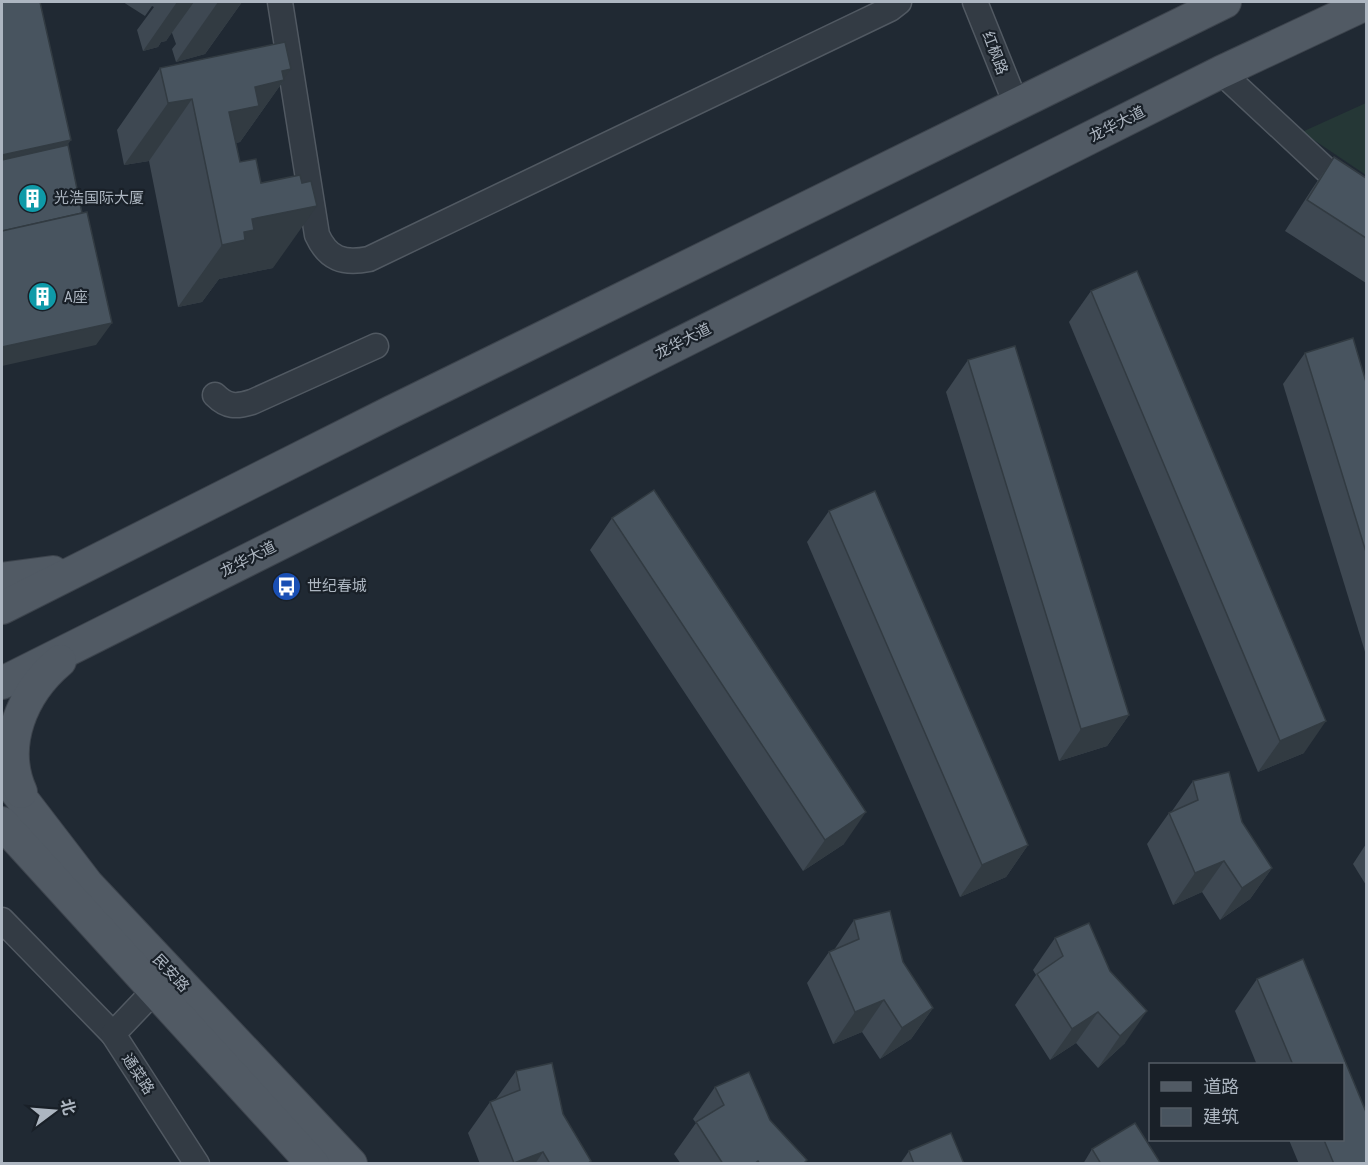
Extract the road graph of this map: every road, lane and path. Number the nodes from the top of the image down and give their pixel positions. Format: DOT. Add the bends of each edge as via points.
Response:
graph roads {
  1 [pos="280,2"];
  2 [pos="899,2"];
  3 [pos="975,2"];
  4 [pos="1225,2"];
  5 [pos="1366,4"];
  6 [pos="1221,72"];
  7 [pos="1016,104"];
  8 [pos="1366,202"];
  9 [pos="376,346"];
  10 [pos="215,395"];
  11 [pos="87,565"];
  12 [pos="2,579"];
  13 [pos="2,608"];
  14 [pos="86,640"];
  15 [pos="2,683"];
  16 [pos="2,773"];
  17 [pos="2,825"];
  18 [pos="41,847"];
  19 [pos="2,920"];
  20 [pos="154,991"];
  21 [pos="112,1034"];
  22 [pos="197,1164"];
  23 [pos="313,1164"];
  24 [pos="351,1164"];
  1 -- 2 [label="street" via="317,235 332,256 357,261 412,239"];
  3 -- 7 [label="street, 红枫路"];
  4 -- 7 [label="main road"];
  5 -- 6 [label="main road, 龙华大道"];
  6 -- 8 [label="street" via="1338,182"];
  6 -- 14 [label="main road, 龙华大道"];
  7 -- 11 [label="main road"];
  9 -- 10 [label="street" via="252,402 225,404"];
  11 -- 12 [label="main road"];
  11 -- 13 [label="main road"];
  14 -- 15 [label="main road, 龙华大道"];
  14 -- 18 [label="main road" via="54,666 11,726 9,763"];
  16 -- 18 [label="main road, 民安路"];
  17 -- 18 [label="main road, 民安路"];
  18 -- 20 [label="main road, 民安路"];
  18 -- 24 [label="main road, 民安路" via="88,885"];
  19 -- 21 [label="street, 通菜路"];
  20 -- 21 [label="street"];
  20 -- 23 [label="main road, 民安路"];
  21 -- 22 [label="street, 通菜路"];
}
